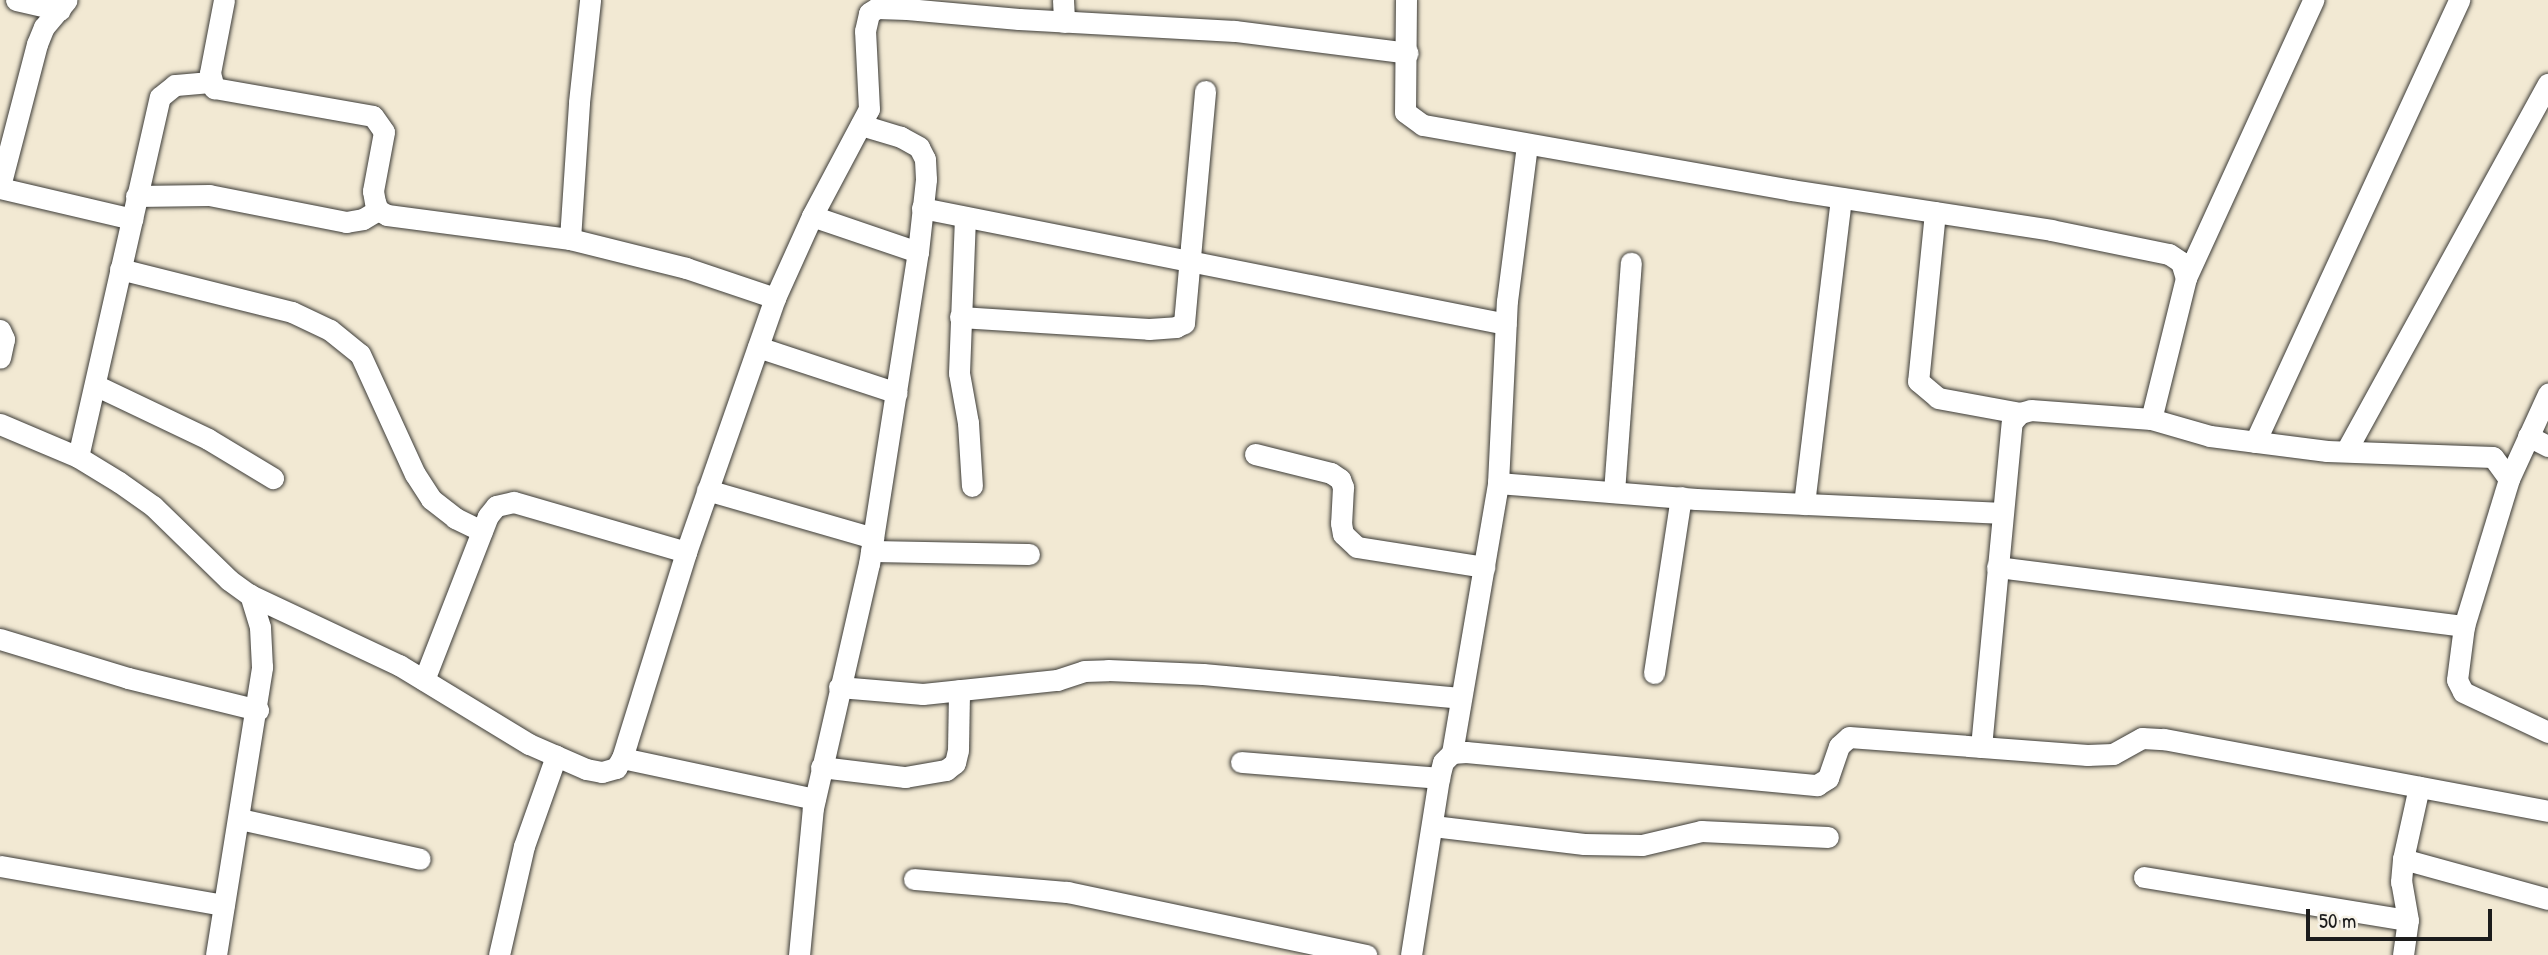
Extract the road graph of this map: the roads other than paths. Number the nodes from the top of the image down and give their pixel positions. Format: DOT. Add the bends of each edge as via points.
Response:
graph roads {
  1 [pos="16,0"];
  2 [pos="224,0"];
  3 [pos="590,0"];
  4 [pos="1063,0"];
  5 [pos="1406,0"];
  6 [pos="2313,0"];
  7 [pos="2459,0"];
  8 [pos="63,5"];
  9 [pos="877,5"];
  10 [pos="1064,22"];
  11 [pos="1408,53"];
  12 [pos="211,82"];
  13 [pos="2548,84"];
  14 [pos="1205,91"];
  15 [pos="10,114"];
  16 [pos="861,125"];
  17 [pos="1527,144"];
  18 [pos="0,187"];
  19 [pos="136,196"];
  20 [pos="1841,198"];
  21 [pos="922,208"];
  22 [pos="379,210"];
  23 [pos="1935,212"];
  24 [pos="812,216"];
  25 [pos="965,216"];
  26 [pos="132,219"];
  27 [pos="570,239"];
  28 [pos="918,251"];
  29 [pos="1191,262"];
  30 [pos="1631,263"];
  31 [pos="120,269"];
  32 [pos="2186,278"];
  33 [pos="775,298"];
  34 [pos="960,317"];
  35 [pos="1506,324"];
  36 [pos="0,330"];
  37 [pos="758,347"];
  38 [pos="0,358"];
  39 [pos="94,385"];
  40 [pos="897,393"];
  41 [pos="2548,394"];
  42 [pos="2020,413"];
  43 [pos="2151,419"];
  44 [pos="0,424"];
  45 [pos="2528,436"];
  46 [pos="2255,442"];
  47 [pos="2548,446"];
  48 [pos="2346,452"];
  49 [pos="1255,454"];
  50 [pos="78,457"];
  51 [pos="272,478"];
  52 [pos="2509,479"];
  53 [pos="1498,483"];
  54 [pos="972,486"];
  55 [pos="707,490"];
  56 [pos="1614,492"];
  57 [pos="1681,497"];
  58 [pos="1804,504"];
  59 [pos="2002,513"];
  60 [pos="482,531"];
  61 [pos="872,544"];
  62 [pos="686,552"];
  63 [pos="1030,554"];
  64 [pos="1484,567"];
  65 [pos="1997,567"];
  66 [pos="250,595"];
  67 [pos="2464,626"];
  68 [pos="0,639"];
  69 [pos="1654,673"];
  70 [pos="424,680"];
  71 [pos="839,687"];
  72 [pos="959,690"];
  73 [pos="1460,698"];
  74 [pos="258,710"];
  75 [pos="2548,732"];
  76 [pos="1981,747"];
  77 [pos="1452,753"];
  78 [pos="556,756"];
  79 [pos="622,758"];
  80 [pos="1241,762"];
  81 [pos="821,767"];
  82 [pos="1439,778"];
  83 [pos="2419,788"];
  84 [pos="815,799"];
  85 [pos="2548,811"];
  86 [pos="240,819"];
  87 [pos="1433,827"];
  88 [pos="1828,837"];
  89 [pos="420,859"];
  90 [pos="2403,859"];
  91 [pos="0,866"];
  92 [pos="2144,877"];
  93 [pos="914,879"];
  94 [pos="2548,899"];
  95 [pos="224,905"];
  96 [pos="2408,920"];
  97 [pos="216,955"];
  98 [pos="499,955"];
  99 [pos="799,955"];
  100 [pos="1366,955"];
  101 [pos="1412,955"];
  102 [pos="2403,955"];
  1 -- 8 [label="street"];
  2 -- 12 [label="street"];
  3 -- 27 [label="street"];
  4 -- 10 [label="street"];
  5 -- 11 [label="street"];
  6 -- 32 [label="street"];
  7 -- 46 [label="street"];
  8 -- 15 [label="street" via="44,27"];
  9 -- 10 [label="street"];
  9 -- 16 [label="street" via="864,31 869,109"];
  10 -- 11 [label="street" via="1235,32"];
  11 -- 17 [label="street" via="1405,113 1434,128"];
  12 -- 19 [label="street" via="175,85 160,97"];
  12 -- 22 [label="street" via="221,92 373,116 384,132 373,191"];
  13 -- 48 [label="street"];
  14 -- 29 [label="street"];
  15 -- 18 [label="street"];
  16 -- 21 [label="street" via="919,147 926,178"];
  16 -- 24 [label="street"];
  17 -- 20 [label="street"];
  17 -- 35 [label="street"];
  18 -- 26 [label="street"];
  19 -- 22 [label="street" via="209,195 346,222"];
  19 -- 26 [label="street"];
  20 -- 23 [label="street"];
  20 -- 58 [label="street"];
  21 -- 25 [label="street"];
  21 -- 28 [label="street"];
  22 -- 27 [label="street" via="400,218"];
  23 -- 32 [label="street" via="2169,254 2181,262"];
  23 -- 42 [label="street" via="1918,381 1937,398"];
  24 -- 28 [label="street"];
  24 -- 33 [label="street"];
  25 -- 29 [label="street"];
  25 -- 34 [label="street"];
  26 -- 31 [label="street"];
  27 -- 33 [label="street" via="686,268"];
  28 -- 40 [label="street"];
  29 -- 34 [label="street" via="1184,323 1176,327"];
  29 -- 35 [label="street"];
  30 -- 56 [label="street"];
  31 -- 39 [label="street"];
  31 -- 60 [label="street" via="292,312 330,330 360,354 431,499"];
  32 -- 43 [label="street"];
  33 -- 37 [label="street"];
  34 -- 54 [label="street" via="959,373"];
  35 -- 53 [label="street"];
  36 -- 38 [label="street" via="4,339"];
  37 -- 40 [label="street"];
  37 -- 55 [label="street"];
  39 -- 50 [label="street"];
  39 -- 51 [label="street" via="208,439"];
  40 -- 61 [label="street"];
  41 -- 45 [label="street"];
  42 -- 43 [label="street" via="2062,410"];
  42 -- 59 [label="street" via="2008,439"];
  43 -- 46 [label="street" via="2210,436"];
  44 -- 50 [label="street"];
  45 -- 47 [label="street"];
  45 -- 52 [label="street"];
  46 -- 48 [label="street"];
  48 -- 52 [label="street" via="2493,457"];
  49 -- 64 [label="street" via="1340,479 1343,534 1357,547"];
  50 -- 66 [label="street" via="152,506"];
  52 -- 67 [label="street"];
  53 -- 56 [label="street"];
  53 -- 64 [label="street"];
  55 -- 61 [label="street"];
  55 -- 62 [label="street"];
  56 -- 57 [label="street"];
  57 -- 58 [label="street"];
  57 -- 69 [label="street"];
  58 -- 59 [label="street"];
  59 -- 65 [label="street"];
  60 -- 62 [label="street" via="496,506 514,502"];
  60 -- 70 [label="street"];
  61 -- 63 [label="street"];
  61 -- 71 [label="street"];
  62 -- 79 [label="street"];
  64 -- 73 [label="street"];
  65 -- 67 [label="street"];
  65 -- 76 [label="street"];
  66 -- 70 [label="street"];
  66 -- 74 [label="street" via="260,628"];
  67 -- 75 [label="street" via="2457,680 2463,692"];
  68 -- 74 [label="street" via="128,678"];
  70 -- 78 [label="street"];
  71 -- 72 [label="street" via="906,694"];
  71 -- 81 [label="street"];
  72 -- 73 [label="street" via="1108,670 1203,674"];
  72 -- 81 [label="street" via="958,750 955,763 946,769 905,777"];
  73 -- 77 [label="street"];
  74 -- 86 [label="street"];
  76 -- 77 [label="street" via="1849,737 1839,747 1828,778 1816,785"];
  76 -- 83 [label="street" via="2113,754 2142,738 2164,739"];
  77 -- 82 [label="street" via="1443,762"];
  78 -- 79 [label="street" via="602,772 616,768"];
  78 -- 98 [label="street" via="524,846"];
  79 -- 84 [label="street"];
  80 -- 82 [label="street"];
  81 -- 84 [label="street"];
  82 -- 87 [label="street"];
  83 -- 85 [label="street"];
  83 -- 90 [label="street"];
  84 -- 99 [label="street"];
  86 -- 89 [label="street"];
  86 -- 95 [label="street"];
  87 -- 88 [label="street" via="1584,844 1642,845 1701,831"];
  87 -- 101 [label="street"];
  90 -- 94 [label="street"];
  90 -- 96 [label="street" via="2401,882"];
  91 -- 95 [label="street"];
  92 -- 96 [label="street"];
  93 -- 100 [label="street" via="1067,892"];
  95 -- 97 [label="street"];
  96 -- 102 [label="street"];
}
